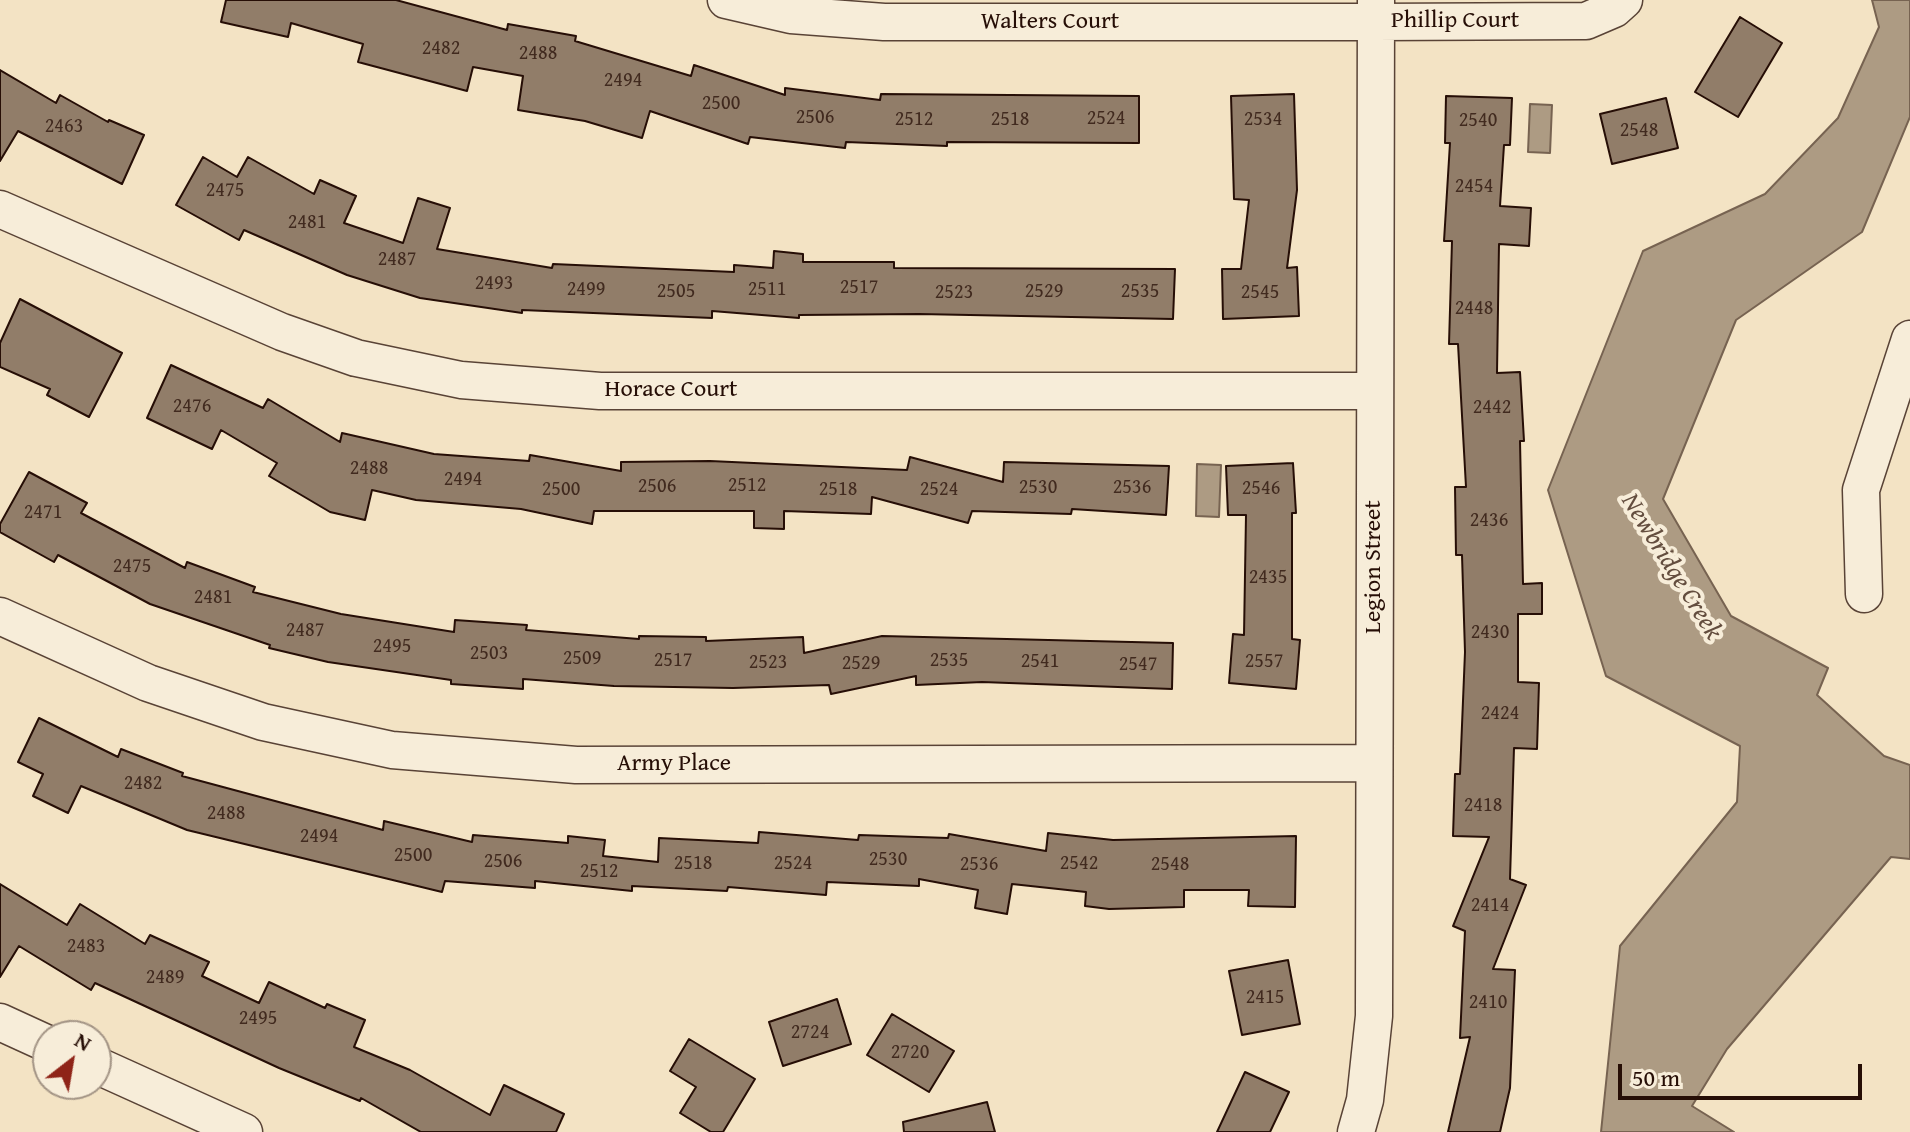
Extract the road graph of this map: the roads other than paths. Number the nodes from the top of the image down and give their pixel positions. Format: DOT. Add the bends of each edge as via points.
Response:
graph roads {
  1 [pos="726,0"];
  2 [pos="1624,0"];
  3 [pos="1376,11"];
  4 [pos="0,209"];
  5 [pos="1910,339"];
  6 [pos="1375,391"];
  7 [pos="1864,594"];
  8 [pos="0,616"];
  9 [pos="1373,763"];
  10 [pos="0,1022"];
  11 [pos="32,1037"];
  12 [pos="112,1072"];
  13 [pos="244,1132"];
  14 [pos="1356,1132"];
  1 -- 3 [label="street, Walters Court" via="791,15 884,22"];
  2 -- 3 [label="street, Phillip Court" via="1586,21"];
  3 -- 6 [label="street, Legion Street"];
  4 -- 6 [label="street, Horace Court" via="282,332 356,358 461,380 600,391"];
  5 -- 7 [label="street" via="1861,490"];
  6 -- 9 [label="street, Legion Street"];
  8 -- 9 [label="street, Army Place" via="148,683 263,722 392,750 576,765"];
  9 -- 14 [label="street, Legion Street" via="1374,1016"];
  10 -- 11 [label="street"];
  12 -- 13 [label="street"];
}
